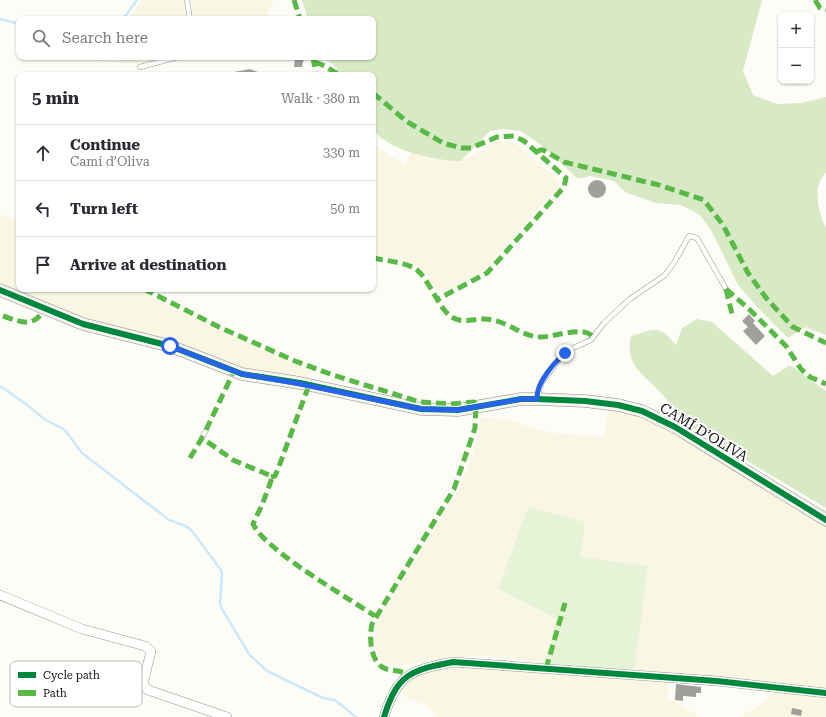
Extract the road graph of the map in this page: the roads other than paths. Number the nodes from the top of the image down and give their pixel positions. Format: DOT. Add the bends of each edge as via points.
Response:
graph roads {
  1 [pos="187,0"];
  2 [pos="190,16"];
  3 [pos="167,60"];
  4 [pos="140,67"];
  5 [pos="726,289"];
  6 [pos="0,290"];
  7 [pos="537,399"];
  8 [pos="206,430"];
  9 [pos="202,438"];
  10 [pos="826,520"];
  11 [pos="0,595"];
  12 [pos="826,694"];
  13 [pos="226,717"];
  14 [pos="384,717"];
  1 -- 2 [label="lane"];
  3 -- 4 [label="lane"];
  5 -- 7 [label="lane" via="697,238 689,236 665,275 630,298 604,323 591,340 573,348 560,358 542,382"];
  6 -- 7 [label="street, CAMÍ D’OLIVA" via="83,324 170,346 248,375 434,410 469,409 521,399"];
  7 -- 10 [label="street, CAMÍ D’OLIVA" via="618,405 654,415"];
  8 -- 9 [label="lane"];
  11 -- 13 [label="street" via="82,629 145,646 151,651 144,684 148,690"];
  12 -- 14 [label="street" via="716,681 452,662 407,675 393,692"];
}
